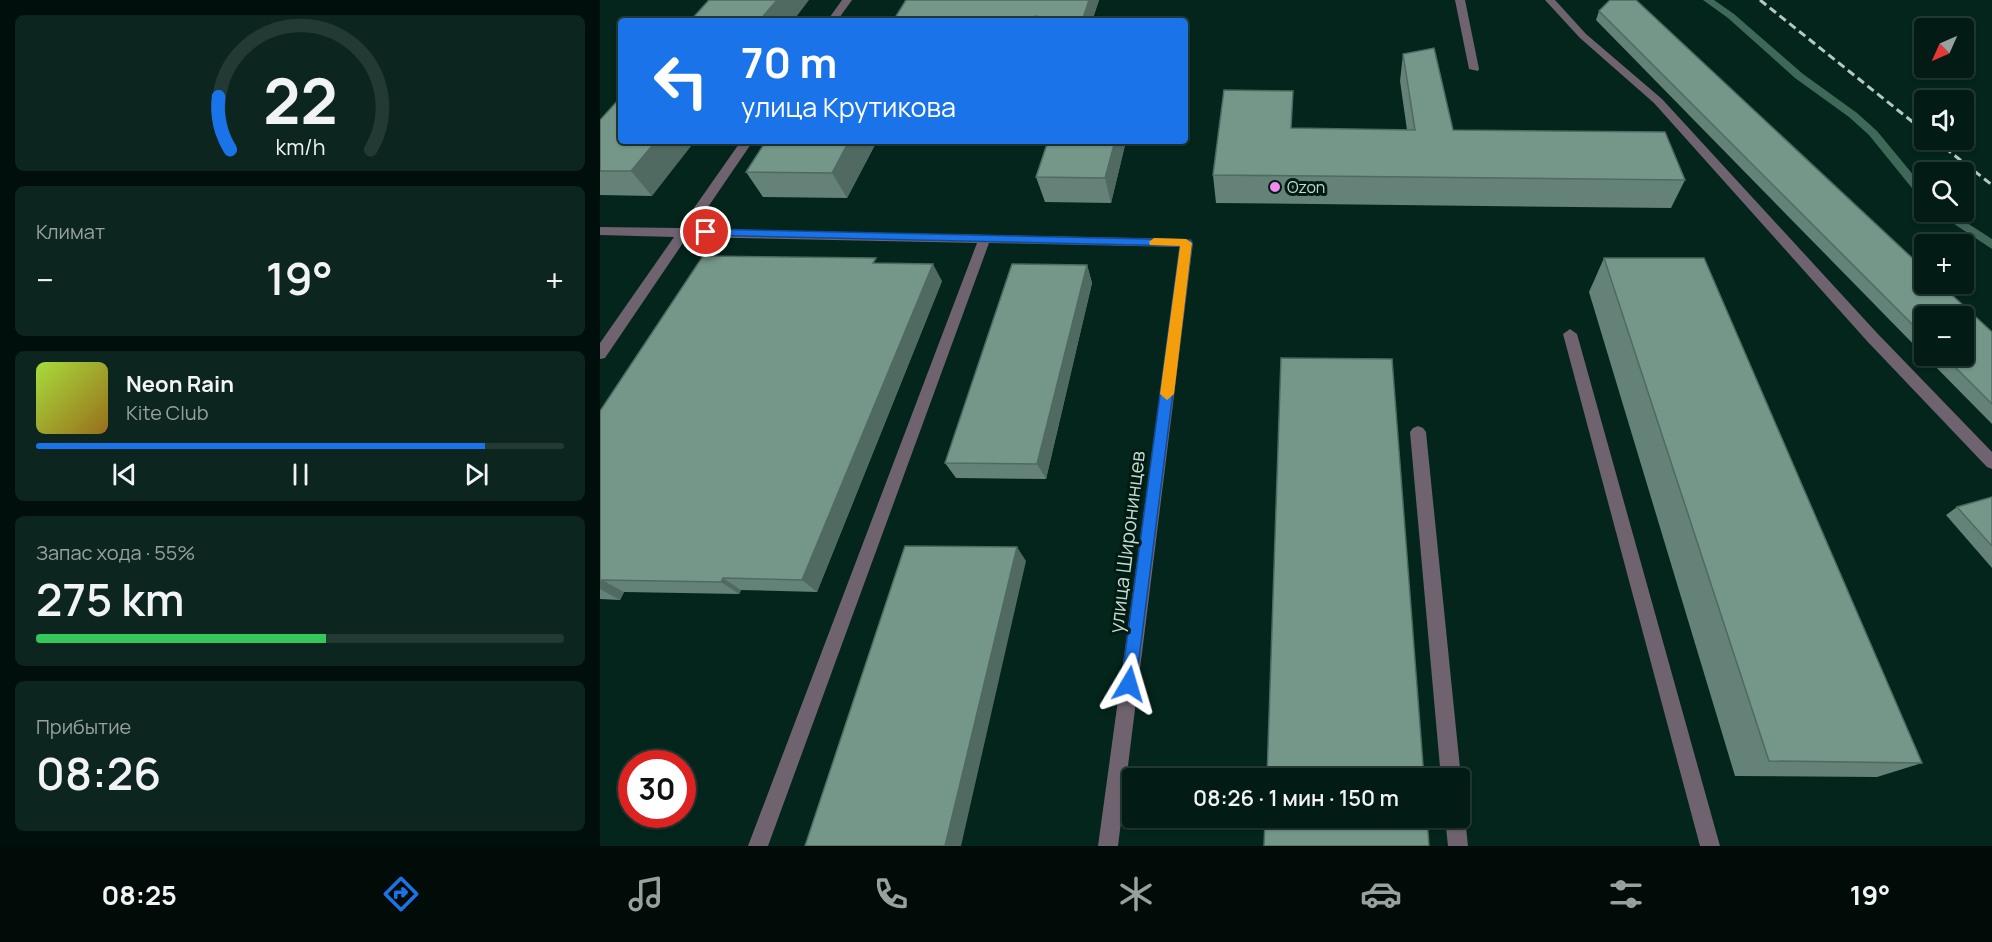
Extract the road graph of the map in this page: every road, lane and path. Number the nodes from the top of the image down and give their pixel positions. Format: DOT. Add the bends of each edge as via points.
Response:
graph roads {
  1 [pos="847,0"];
  2 [pos="1460,0"];
  3 [pos="1550,0"];
  4 [pos="834,18"];
  5 [pos="1474,69"];
  6 [pos="745,144"];
  7 [pos="600,231"];
  8 [pos="683,232"];
  9 [pos="985,238"];
  10 [pos="1570,334"];
  11 [pos="600,354"];
  12 [pos="1418,432"];
  13 [pos="1992,462"];
  14 [pos="1450,768"];
  15 [pos="1456,828"];
  16 [pos="758,846"];
  17 [pos="1108,846"];
  18 [pos="1458,846"];
  19 [pos="1710,846"];
  1 -- 4 [label="street"];
  2 -- 5 [label="street"];
  3 -- 13 [label="street" via="1583,36 1658,101 1872,337"];
  6 -- 8 [label="street"];
  7 -- 8 [label="street"];
  8 -- 9 [label="street"];
  8 -- 11 [label="street"];
  9 -- 16 [label="street"];
  9 -- 17 [label="street, улица Широнинцев" via="1186,243"];
  10 -- 19 [label="street"];
  12 -- 14 [label="street"];
  15 -- 18 [label="street"];
}
